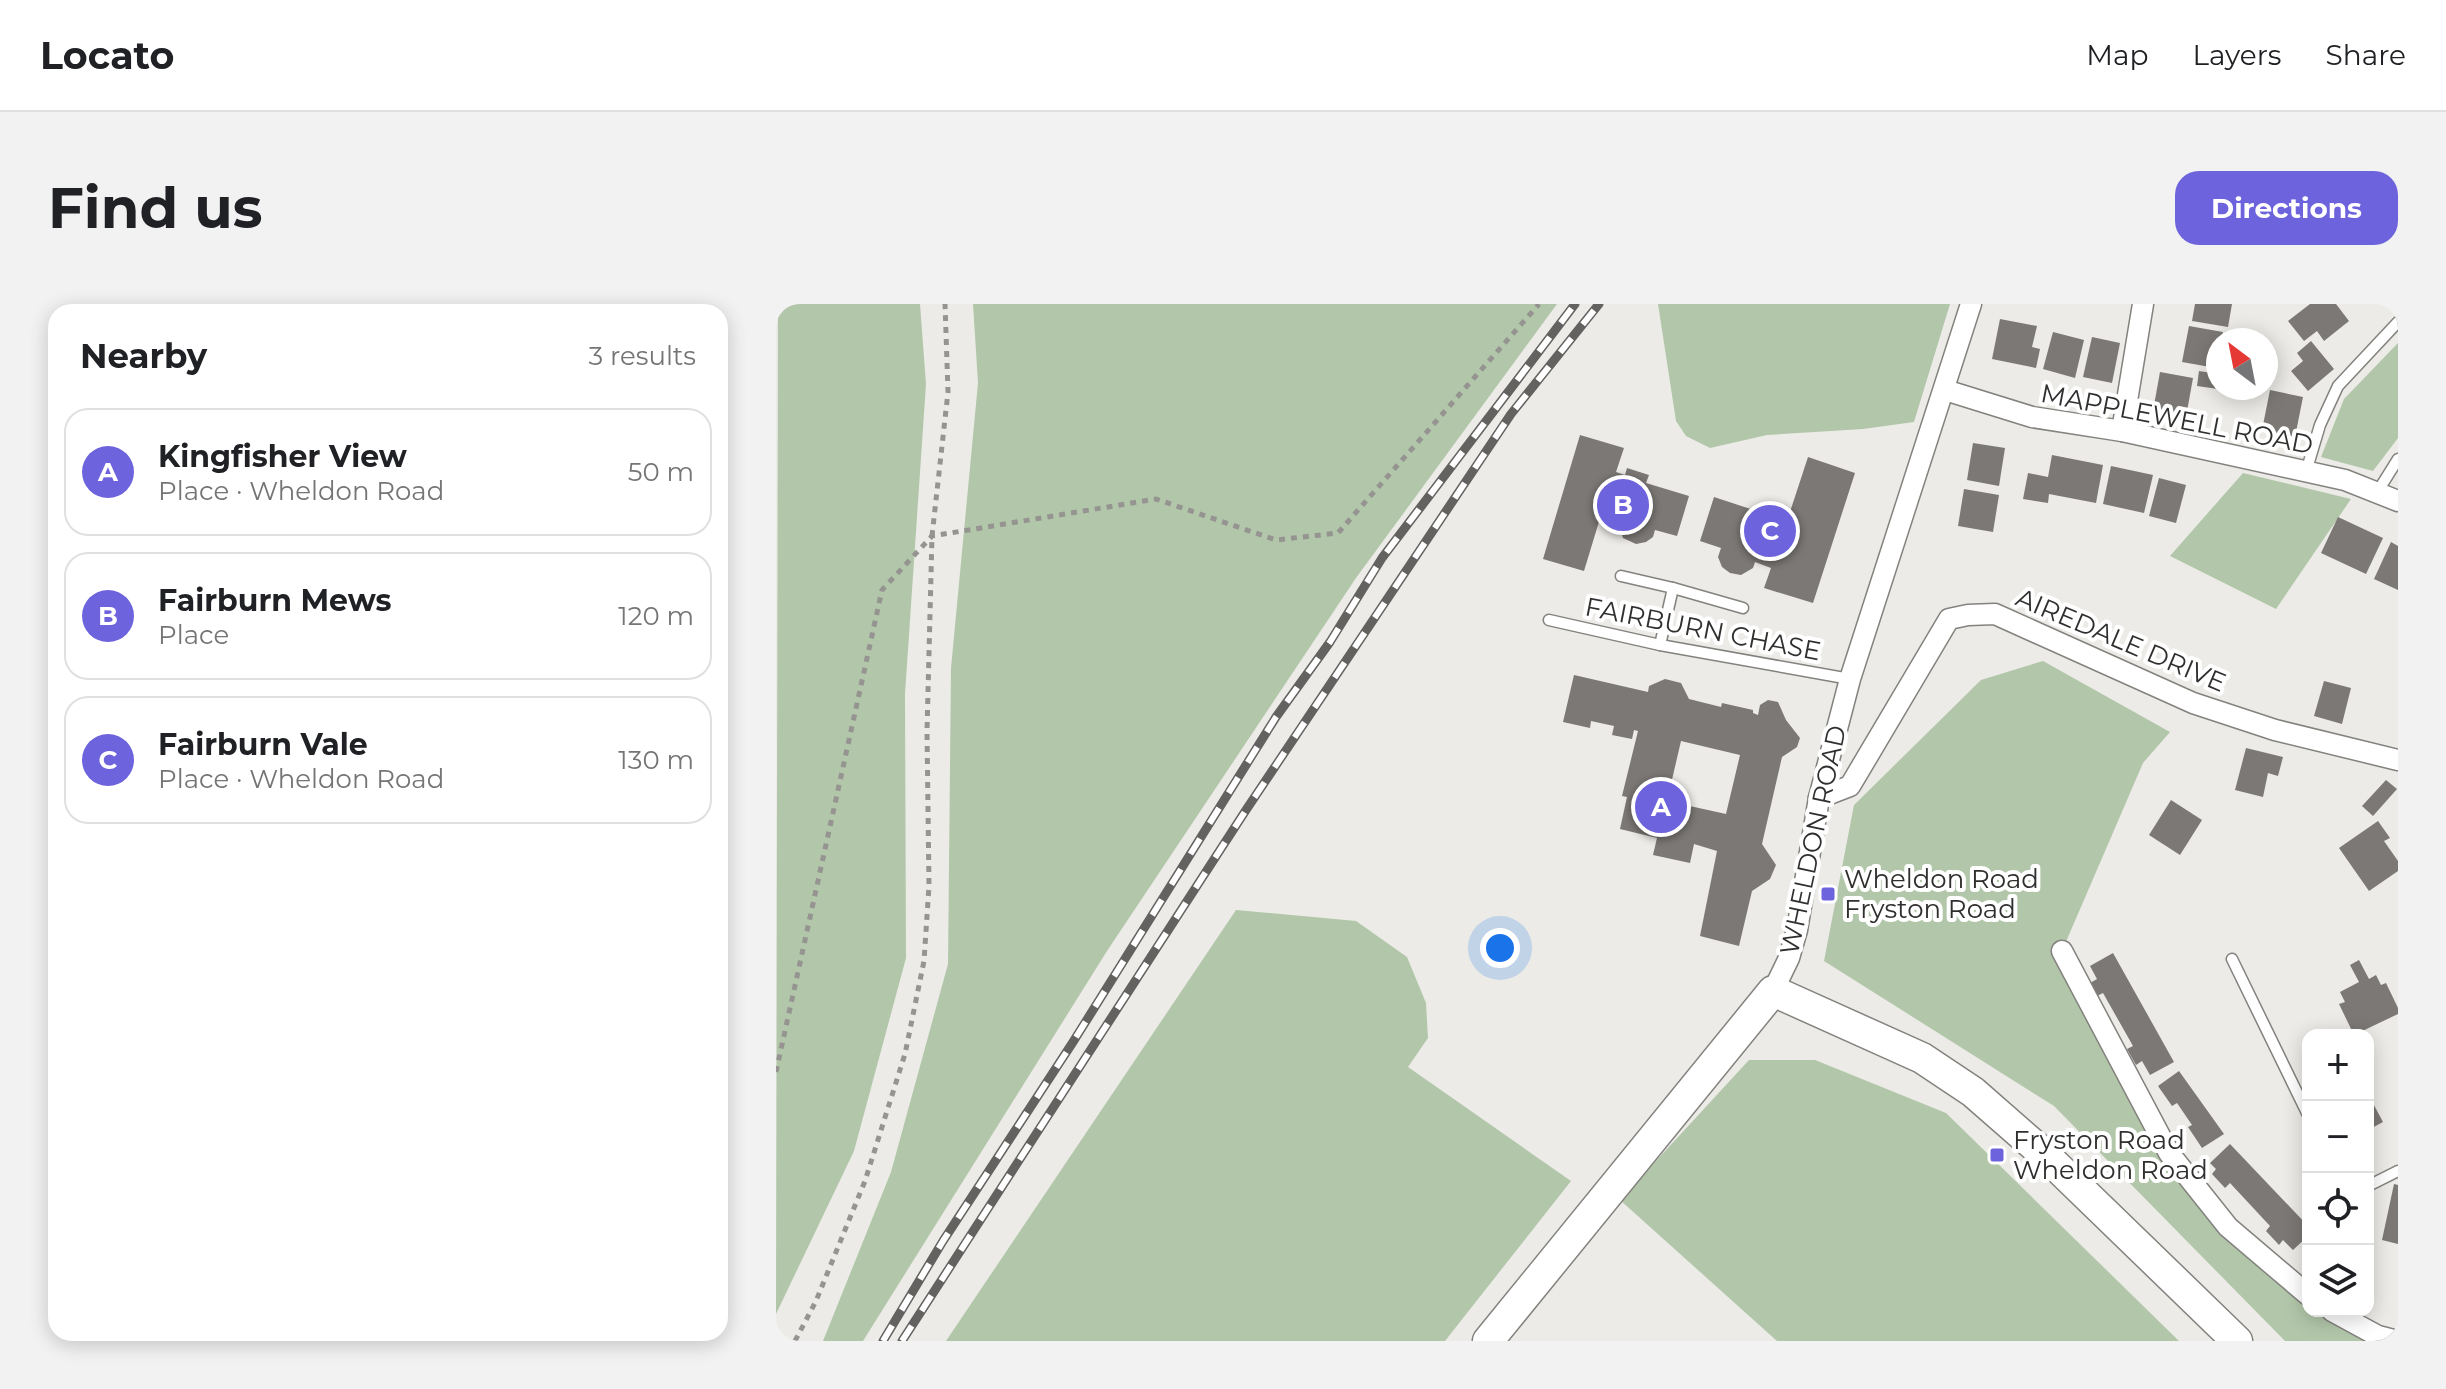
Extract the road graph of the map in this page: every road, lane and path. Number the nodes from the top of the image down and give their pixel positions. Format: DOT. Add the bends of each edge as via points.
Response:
graph roads {
  1 [pos="945,304"];
  2 [pos="1539,304"];
  3 [pos="1971,304"];
  4 [pos="2143,304"];
  5 [pos="2398,322"];
  6 [pos="1945,390"];
  7 [pos="2122,431"];
  8 [pos="2398,459"];
  9 [pos="2306,472"];
  10 [pos="2378,491"];
  11 [pos="2398,501"];
  12 [pos="932,536"];
  13 [pos="1621,576"];
  14 [pos="1673,588"];
  15 [pos="1743,608"];
  16 [pos="1549,620"];
  17 [pos="1660,645"];
  18 [pos="1850,679"];
  19 [pos="2398,760"];
  20 [pos="1819,798"];
  21 [pos="2062,951"];
  22 [pos="2232,959"];
  23 [pos="1773,991"];
  24 [pos="776,1072"];
  25 [pos="2302,1103"];
  26 [pos="2398,1171"];
  27 [pos="2374,1183"];
  28 [pos="2302,1290"];
  29 [pos="2343,1317"];
  30 [pos="795,1341"];
  31 [pos="1488,1341"];
  32 [pos="2237,1341"];
  33 [pos="2398,1341"];
  1 -- 12 [label="path" via="948,392"];
  2 -- 12 [label="path" via="1338,533 1276,540 1156,499"];
  3 -- 6 [label="street, WHELDON ROAD"];
  4 -- 7 [label="street"];
  5 -- 9 [label="lane" via="2338,386"];
  6 -- 7 [label="street, MAPPLEWELL ROAD" via="2032,417"];
  6 -- 18 [label="street, WHELDON ROAD"];
  7 -- 9 [label="street, MAPPLEWELL ROAD"];
  8 -- 10 [label="lane"];
  9 -- 10 [label="street, MAPPLEWELL ROAD"];
  10 -- 11 [label="street, MAPPLEWELL ROAD"];
  12 -- 24 [label="path" via="882,590"];
  12 -- 30 [label="path" via="924,961 905,1054 865,1181"];
  13 -- 14 [label="lane"];
  14 -- 15 [label="lane"];
  14 -- 17 [label="lane"];
  16 -- 17 [label="lane, FAIRBURN CHASE"];
  17 -- 18 [label="lane, FAIRBURN CHASE"];
  18 -- 20 [label="street, WHELDON ROAD"];
  19 -- 20 [label="street, AIREDALE DRIVE" via="2275,730 2193,703 1995,614 1968,615 1949,619 1850,786"];
  20 -- 23 [label="street, WHELDON ROAD" via="1797,930"];
  21 -- 28 [label="street" via="2169,1153 2228,1227"];
  22 -- 25 [label="lane"];
  23 -- 31 [label="street, WHELDON ROAD"];
  23 -- 32 [label="street" via="1922,1058 1973,1092"];
  26 -- 27 [label="lane"];
  29 -- 33 [label="street"];
}
